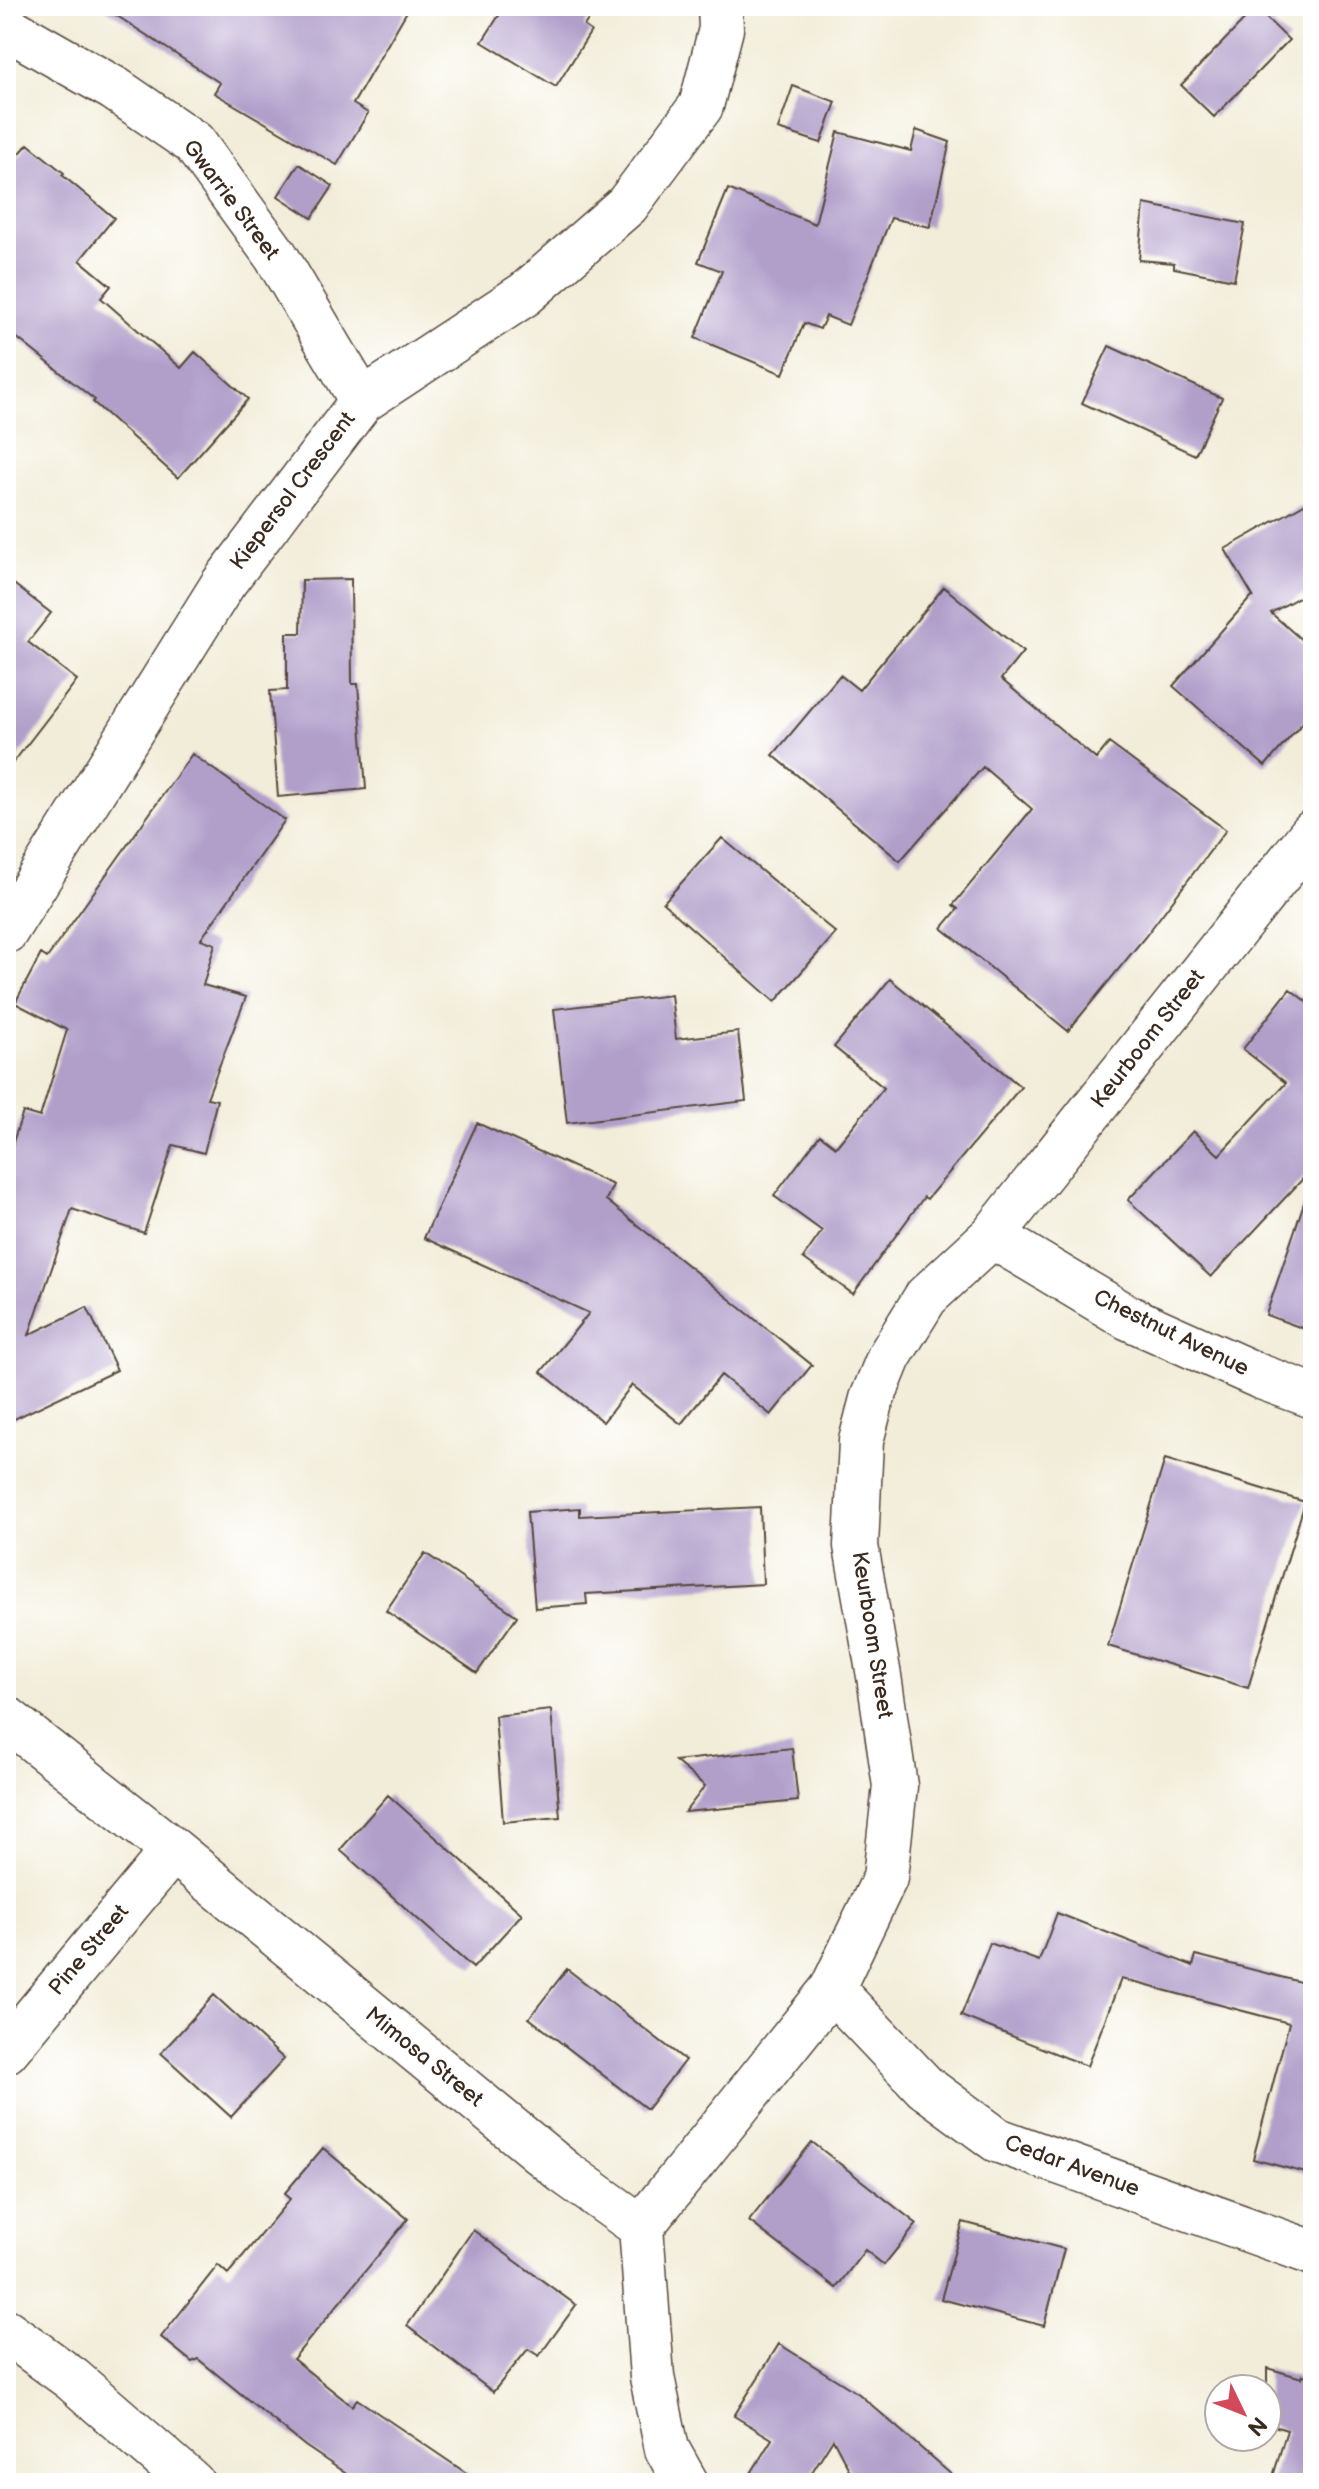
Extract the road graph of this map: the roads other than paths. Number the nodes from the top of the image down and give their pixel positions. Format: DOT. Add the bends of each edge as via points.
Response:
graph roads {
  1 [pos="720,6"];
  2 [pos="6,27"];
  3 [pos="362,401"];
  4 [pos="1313,832"];
  5 [pos="6,931"];
  6 [pos="992,1236"];
  7 [pos="1313,1396"];
  8 [pos="6,1718"];
  9 [pos="173,1850"];
  10 [pos="832,1989"];
  11 [pos="6,2051"];
  12 [pos="641,2227"];
  13 [pos="1313,2253"];
  14 [pos="6,2331"];
  15 [pos="192,2483"];
  16 [pos="686,2483"];
  1 -- 3 [label="street, Kiepersol Crescent" via="721,29 701,106 627,205 525,294"];
  2 -- 3 [label="street, Gwarrie Street" via="115,89 194,143 276,256"];
  3 -- 5 [label="street, Kiepersol Crescent" via="223,584"];
  4 -- 6 [label="street, Keurboom Street"];
  6 -- 7 [label="street, Chestnut Avenue" via="1129,1318"];
  6 -- 10 [label="street, Keurboom Street" via="926,1297 889,1357 861,1441 856,1546 895,1786 885,1878"];
  8 -- 9 [label="street, Mimosa Street"];
  9 -- 11 [label="street, Pine Street"];
  9 -- 12 [label="street, Mimosa Street" via="564,2172"];
  10 -- 12 [label="street, Keurboom Street"];
  10 -- 13 [label="street, Cedar Avenue" via="925,2087 997,2140"];
  12 -- 16 [label="street" via="652,2377 667,2449"];
  14 -- 15 [label="street" via="72,2379"];
}
